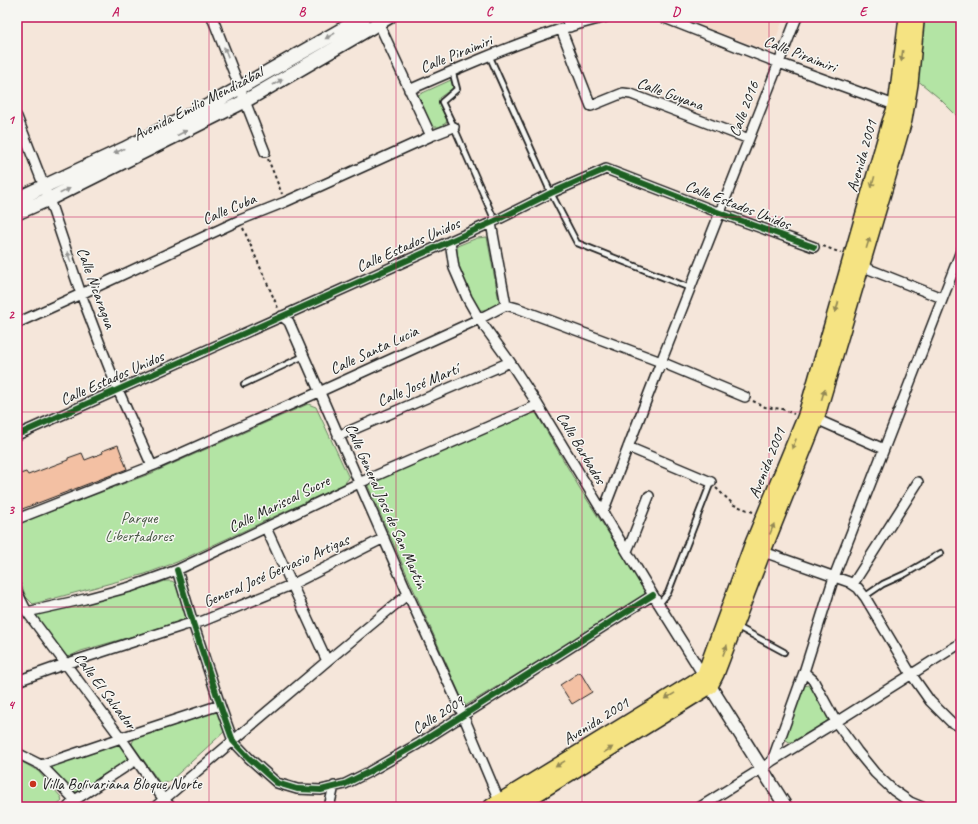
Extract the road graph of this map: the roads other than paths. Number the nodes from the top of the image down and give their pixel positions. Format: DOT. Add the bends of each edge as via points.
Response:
graph roads {
  1 [pos="212,17"];
  2 [pos="364,17"];
  3 [pos="565,17"];
  4 [pos="606,17"];
  5 [pos="797,17"];
  6 [pos="906,17"];
  7 [pos="917,17"];
  8 [pos="665,18"];
  9 [pos="381,19"];
  10 [pos="566,28"];
  11 [pos="490,56"];
  12 [pos="779,62"];
  13 [pos="452,70"];
  14 [pos="240,88"];
  15 [pos="409,90"];
  16 [pos="244,101"];
  17 [pos="901,107"];
  18 [pos="17,117"];
  19 [pos="454,127"];
  20 [pos="430,136"];
  21 [pos="749,139"];
  22 [pos="265,152"];
  23 [pos="46,193"];
  24 [pos="551,193"];
  25 [pos="17,199"];
  26 [pos="17,213"];
  27 [pos="720,213"];
  28 [pos="493,222"];
  29 [pos="450,241"];
  30 [pos="814,247"];
  31 [pos="961,251"];
  32 [pos="856,262"];
  33 [pos="690,288"];
  34 [pos="81,294"];
  35 [pos="942,298"];
  36 [pos="506,305"];
  37 [pos="282,316"];
  38 [pos="479,319"];
  39 [pos="17,323"];
  40 [pos="304,356"];
  41 [pos="510,362"];
  42 [pos="661,362"];
  43 [pos="244,384"];
  44 [pos="118,390"];
  45 [pos="320,392"];
  46 [pos="745,397"];
  47 [pos="538,405"];
  48 [pos="810,418"];
  49 [pos="17,435"];
  50 [pos="338,436"];
  51 [pos="628,448"];
  52 [pos="884,449"];
  53 [pos="152,466"];
  54 [pos="711,482"];
  55 [pos="918,482"];
  56 [pos="359,483"];
  57 [pos="649,496"];
  58 [pos="603,512"];
  59 [pos="17,519"];
  60 [pos="266,528"];
  61 [pos="384,538"];
  62 [pos="757,550"];
  63 [pos="627,551"];
  64 [pos="941,553"];
  65 [pos="177,570"];
  66 [pos="834,577"];
  67 [pos="853,584"];
  68 [pos="291,585"];
  69 [pos="408,594"];
  70 [pos="653,595"];
  71 [pos="18,596"];
  72 [pos="864,597"];
  73 [pos="659,604"];
  74 [pos="27,612"];
  75 [pos="193,623"];
  76 [pos="734,626"];
  77 [pos="961,642"];
  78 [pos="784,652"];
  79 [pos="326,661"];
  80 [pos="65,664"];
  81 [pos="804,672"];
  82 [pos="911,674"];
  83 [pos="17,681"];
  84 [pos="707,681"];
  85 [pos="220,705"];
  86 [pos="464,715"];
  87 [pos="836,722"];
  88 [pos="961,727"];
  89 [pos="121,738"];
  90 [pos="233,741"];
  91 [pos="17,753"];
  92 [pos="136,760"];
  93 [pos="772,761"];
  94 [pos="41,765"];
  95 [pos="761,769"];
  96 [pos="334,786"];
  97 [pos="75,800"];
  98 [pos="164,800"];
  99 [pos="498,805"];
  100 [pos="68,807"];
  101 [pos="155,807"];
  102 [pos="171,807"];
  103 [pos="329,807"];
  104 [pos="515,807"];
  105 [pos="700,807"];
  106 [pos="786,807"];
  107 [pos="922,807"];
  14 -- 1 [label="street, one-way"];
  2 -- 14 [label="main road, Avenida Emilio Mendizábal, one-way"];
  3 -- 10 [label="street, Calle Guyana"];
  4 -- 10 [label="street, Calle Piraimiri"];
  5 -- 12 [label="street, Calle 2016"];
  6 -- 17 [label="main road, Avenida 2001, one-way"];
  7 -- 17 [label="main road, Avenida 2001" via="910,84"];
  8 -- 12 [label="street, Calle Piraimiri"];
  9 -- 15 [label="street"];
  16 -- 9 [label="main road, Avenida Emilio Mendizábal, one-way"];
  10 -- 11 [label="street, Calle Piraimiri"];
  10 -- 21 [label="street, Calle Guyana" via="591,106 623,93 632,94"];
  11 -- 13 [label="street, Calle Piraimiri"];
  11 -- 24 [label="lane"];
  12 -- 17 [label="street, Calle Piraimiri"];
  12 -- 21 [label="street, Calle 2016"];
  13 -- 15 [label="street, Calle Piraimiri"];
  13 -- 19 [label="lane" via="457,89 442,102"];
  14 -- 16 [label="street"];
  14 -- 23 [label="main road, Avenida Emilio Mendizábal, one-way" via="124,148"];
  15 -- 20 [label="street"];
  16 -- 22 [label="street"];
  23 -- 16 [label="main road, Avenida Emilio Mendizábal, one-way"];
  17 -- 32 [label="main road, Avenida 2001" via="891,166"];
  18 -- 23 [label="street, Calle Nicaragua"];
  19 -- 20 [label="street, Calle Cuba"];
  19 -- 28 [label="lane"];
  20 -- 34 [label="street, Calle Cuba"];
  21 -- 27 [label="street, Calle 2016"];
  23 -- 25 [label="main road, Avenida Emilio Mendizábal"];
  23 -- 26 [label="main road, Avenida Emilio Mendizábal"];
  34 -- 23 [label="street, Calle Nicaragua, one-way"];
  24 -- 27 [label="street, Calle Estados Unidos" via="606,169"];
  24 -- 28 [label="street, Calle Estados Unidos"];
  24 -- 33 [label="lane" via="577,243"];
  27 -- 30 [label="street, Calle Estados Unidos"];
  27 -- 33 [label="street, Calle 2016"];
  27 -- 42 [label="street, Calle 2016"];
  28 -- 29 [label="street, Calle Estados Unidos"];
  28 -- 36 [label="street"];
  29 -- 37 [label="street, Calle Estados Unidos"];
  29 -- 38 [label="street, Calle Barbados" via="454,268"];
  31 -- 35 [label="street"];
  32 -- 35 [label="street"];
  32 -- 48 [label="main road, Avenida 2001" via="835,355"];
  33 -- 42 [label="street, Calle 2016"];
  34 -- 39 [label="street, Calle Cuba"];
  34 -- 44 [label="street, Calle Nicaragua"];
  35 -- 52 [label="street"];
  36 -- 38 [label="street, Calle Santa Lucia"];
  36 -- 42 [label="street"];
  37 -- 40 [label="street, Calle General José de San Martín" via="289,322"];
  37 -- 44 [label="street, Calle Estados Unidos"];
  38 -- 41 [label="street, Calle Barbados"];
  38 -- 45 [label="street, Calle Santa Lucia"];
  40 -- 43 [label="lane"];
  40 -- 45 [label="street, Calle General José de San Martín"];
  41 -- 47 [label="street, Calle Barbados"];
  41 -- 50 [label="street, Calle José Martí"];
  42 -- 46 [label="street"];
  42 -- 51 [label="street, Calle 2016"];
  44 -- 49 [label="street, Calle Estados Unidos"];
  44 -- 53 [label="street, Calle Nicaragua"];
  45 -- 50 [label="street, Calle General José de San Martín"];
  45 -- 53 [label="street, Calle Santa Lucia"];
  47 -- 56 [label="street, Calle Mariscal Sucre"];
  47 -- 58 [label="street, Calle Barbados"];
  48 -- 52 [label="street"];
  62 -- 48 [label="main road, Avenida 2001, one-way"];
  48 -- 62 [label="main road, Avenida 2001, one-way" via="764,516"];
  50 -- 56 [label="street, Calle General José de San Martín"];
  51 -- 54 [label="street"];
  51 -- 58 [label="street, Calle 2016"];
  52 -- 66 [label="street"];
  53 -- 59 [label="street, Calle Santa Lucia"];
  54 -- 73 [label="lane" via="668,593"];
  55 -- 67 [label="street"];
  56 -- 60 [label="street, Calle Mariscal Sucre"];
  56 -- 61 [label="street, Calle General José de San Martín"];
  57 -- 63 [label="street"];
  58 -- 63 [label="street, Calle Barbados"];
  60 -- 65 [label="street, Calle Mariscal Sucre"];
  60 -- 68 [label="street"];
  61 -- 68 [label="street, General José Gervasio Artigas"];
  61 -- 69 [label="street, Calle General José de San Martín"];
  62 -- 66 [label="street"];
  62 -- 76 [label="main road, Avenida 2001"];
  62 -- 84 [label="main road, Avenida 2001"];
  63 -- 70 [label="street, Calle Barbados"];
  64 -- 72 [label="lane"];
  65 -- 74 [label="street, Calle Mariscal Sucre" via="130,587"];
  65 -- 75 [label="street"];
  66 -- 67 [label="street"];
  66 -- 81 [label="street"];
  67 -- 72 [label="street"];
  68 -- 75 [label="street, General José Gervasio Artigas"];
  68 -- 79 [label="street"];
  69 -- 79 [label="street"];
  69 -- 86 [label="street, Calle General José de San Martín"];
  70 -- 73 [label="street, Calle Barbados"];
  70 -- 86 [label="street, Calle 2009"];
  71 -- 74 [label="street, Calle El Salvador"];
  72 -- 82 [label="street"];
  73 -- 84 [label="street, Calle Barbados"];
  74 -- 80 [label="street, Calle El Salvador"];
  75 -- 80 [label="street, General José Gervasio Artigas"];
  75 -- 85 [label="street"];
  76 -- 78 [label="lane"];
  84 -- 76 [label="main road, Avenida 2001, one-way"];
  77 -- 82 [label="street"];
  79 -- 90 [label="street"];
  80 -- 83 [label="street, General José Gervasio Artigas"];
  80 -- 89 [label="street, Calle El Salvador"];
  81 -- 87 [label="street" via="813,680"];
  81 -- 93 [label="street"];
  82 -- 87 [label="street"];
  82 -- 88 [label="street" via="930,701 951,722"];
  84 -- 95 [label="street"];
  84 -- 99 [label="main road, Avenida 2001, one-way"];
  104 -- 84 [label="main road, Avenida 2001, one-way"];
  85 -- 89 [label="street"];
  85 -- 90 [label="street"];
  86 -- 96 [label="street, Calle 2009" via="369,772 345,784"];
  86 -- 99 [label="street, Calle General José de San Martín"];
  87 -- 93 [label="street"];
  87 -- 107 [label="street" via="875,773 893,790"];
  89 -- 92 [label="street, Calle El Salvador"];
  89 -- 94 [label="street"];
  90 -- 96 [label="street, Calle 2009" via="277,783 297,789 321,790"];
  90 -- 98 [label="street"];
  91 -- 94 [label="street"];
  92 -- 97 [label="street"];
  92 -- 98 [label="street, Calle El Salvador"];
  93 -- 95 [label="street"];
  94 -- 97 [label="street"];
  95 -- 105 [label="street"];
  95 -- 106 [label="street"];
  96 -- 103 [label="street"];
  97 -- 100 [label="street"];
  98 -- 101 [label="street"];
  98 -- 102 [label="street, Calle El Salvador"];
}
